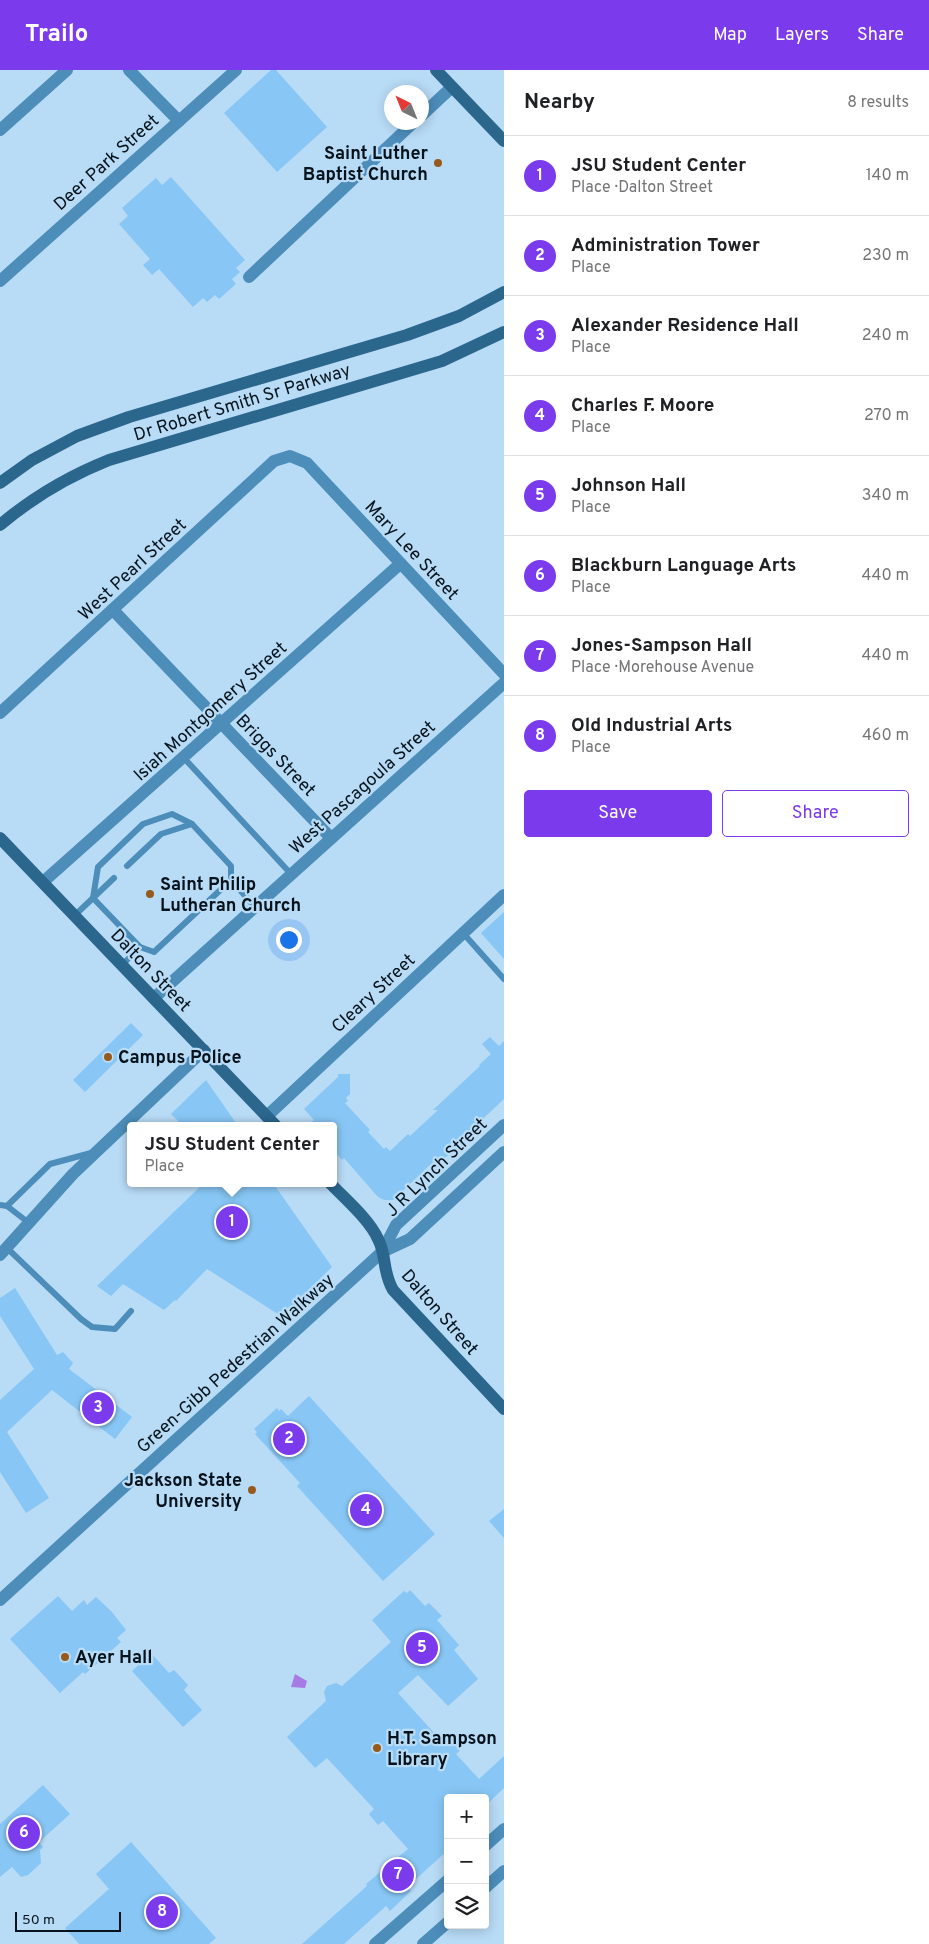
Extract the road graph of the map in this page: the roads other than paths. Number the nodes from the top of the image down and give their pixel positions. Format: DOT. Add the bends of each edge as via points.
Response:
graph roads {
  1 [pos="67,70"];
  2 [pos="129,70"];
  3 [pos="236,70"];
  4 [pos="436,70"];
  5 [pos="452,87"];
  6 [pos="429,108"];
  7 [pos="179,121"];
  8 [pos="0,130"];
  9 [pos="405,130"];
  10 [pos="504,141"];
  11 [pos="249,276"];
  12 [pos="0,280"];
  13 [pos="504,292"];
  14 [pos="504,332"];
  15 [pos="290,456"];
  16 [pos="0,483"];
  17 [pos="0,526"];
  18 [pos="400,564"];
  19 [pos="113,610"];
  20 [pos="504,674"];
  21 [pos="504,683"];
  22 [pos="0,713"];
  23 [pos="223,724"];
  24 [pos="184,758"];
  25 [pos="192,824"];
  26 [pos="0,838"];
  27 [pos="332,838"];
  28 [pos="127,866"];
  29 [pos="291,874"];
  30 [pos="114,878"];
  31 [pos="231,880"];
  32 [pos="43,882"];
  33 [pos="504,895"];
  34 [pos="93,898"];
  35 [pos="255,907"];
  36 [pos="74,916"];
  37 [pos="463,933"];
  38 [pos="140,947"];
  39 [pos="122,965"];
  40 [pos="504,978"];
  41 [pos="154,998"];
  42 [pos="204,1050"];
  43 [pos="266,1116"];
  44 [pos="128,1122"];
  45 [pos="272,1122"];
  46 [pos="127,1123"];
  47 [pos="504,1125"];
  48 [pos="97,1152"];
  49 [pos="504,1152"];
  50 [pos="334,1187"];
  51 [pos="4,1206"];
  52 [pos="29,1223"];
  53 [pos="4,1251"];
  54 [pos="382,1252"];
  55 [pos="131,1311"];
  56 [pos="504,1408"];
  57 [pos="0,1600"];
  58 [pos="504,1829"];
  59 [pos="489,1842"];
  60 [pos="504,1872"];
  61 [pos="444,1884"];
  62 [pos="489,1885"];
  63 [pos="444,1926"];
  64 [pos="375,1944"];
  65 [pos="423,1944"];
  1 -- 8 [label="street"];
  2 -- 7 [label="street"];
  3 -- 7 [label="street, Deer Park Street"];
  4 -- 5 [label="street"];
  5 -- 6 [label="street"];
  5 -- 10 [label="street"];
  7 -- 12 [label="street, Deer Park Street"];
  9 -- 11 [label="street"];
  13 -- 16 [label="street, Dr Robert Smith Sr Parkway" via="459,316 407,335 129,417 76,436 32,460"];
  14 -- 17 [label="street, Dr Robert Smith Sr Parkway" via="442,361 109,460 46,490"];
  15 -- 18 [label="street, Mary Lee Street" via="307,462"];
  15 -- 19 [label="street, West Pearl Street" via="274,461"];
  18 -- 20 [label="street, Mary Lee Street"];
  18 -- 23 [label="street, Isiah Montgomery Street"];
  19 -- 22 [label="street, West Pearl Street"];
  19 -- 23 [label="street, Briggs Street"];
  21 -- 27 [label="street, West Pascagoula Street"];
  23 -- 24 [label="street, Isiah Montgomery Street"];
  23 -- 27 [label="street, Briggs Street"];
  24 -- 29 [label="lane"];
  24 -- 32 [label="street, Isiah Montgomery Street"];
  25 -- 28 [label="lane" via="161,834"];
  25 -- 31 [label="lane" via="231,866"];
  25 -- 34 [label="lane" via="172,814 143,824 98,866"];
  26 -- 32 [label="street, Dalton Street"];
  27 -- 29 [label="street, West Pascagoula Street"];
  29 -- 35 [label="street, West Pascagoula Street"];
  30 -- 34 [label="lane"];
  31 -- 35 [label="lane"];
  31 -- 38 [label="lane" via="154,952"];
  32 -- 36 [label="street, Dalton Street"];
  33 -- 37 [label="street, Cleary Street"];
  34 -- 36 [label="lane"];
  34 -- 38 [label="lane"];
  35 -- 41 [label="street, West Pascagoula Street"];
  36 -- 39 [label="street, Dalton Street"];
  37 -- 40 [label="lane"];
  37 -- 43 [label="street, Cleary Street"];
  38 -- 39 [label="lane"];
  39 -- 41 [label="street, Dalton Street"];
  41 -- 42 [label="street, Dalton Street"];
  42 -- 43 [label="street, Dalton Street"];
  42 -- 44 [label="street"];
  43 -- 45 [label="street, Dalton Street"];
  46 -- 48 [label="street"];
  47 -- 54 [label="street, J R Lynch Street" via="396,1225"];
  48 -- 51 [label="lane" via="50,1164"];
  48 -- 52 [label="street"];
  49 -- 54 [label="street, J R Lynch Street" via="410,1239"];
  50 -- 54 [label="street, Dalton Street" via="374,1230"];
  51 -- 52 [label="lane"];
  52 -- 53 [label="street"];
  53 -- 55 [label="lane" via="92,1327 115,1329"];
  54 -- 56 [label="street, Dalton Street" via="386,1279 393,1290"];
  54 -- 57 [label="street, Green-Gibb Pedestrian Walkway"];
  58 -- 59 [label="street"];
  60 -- 62 [label="street"];
  61 -- 64 [label="street"];
  63 -- 65 [label="street"];
}
